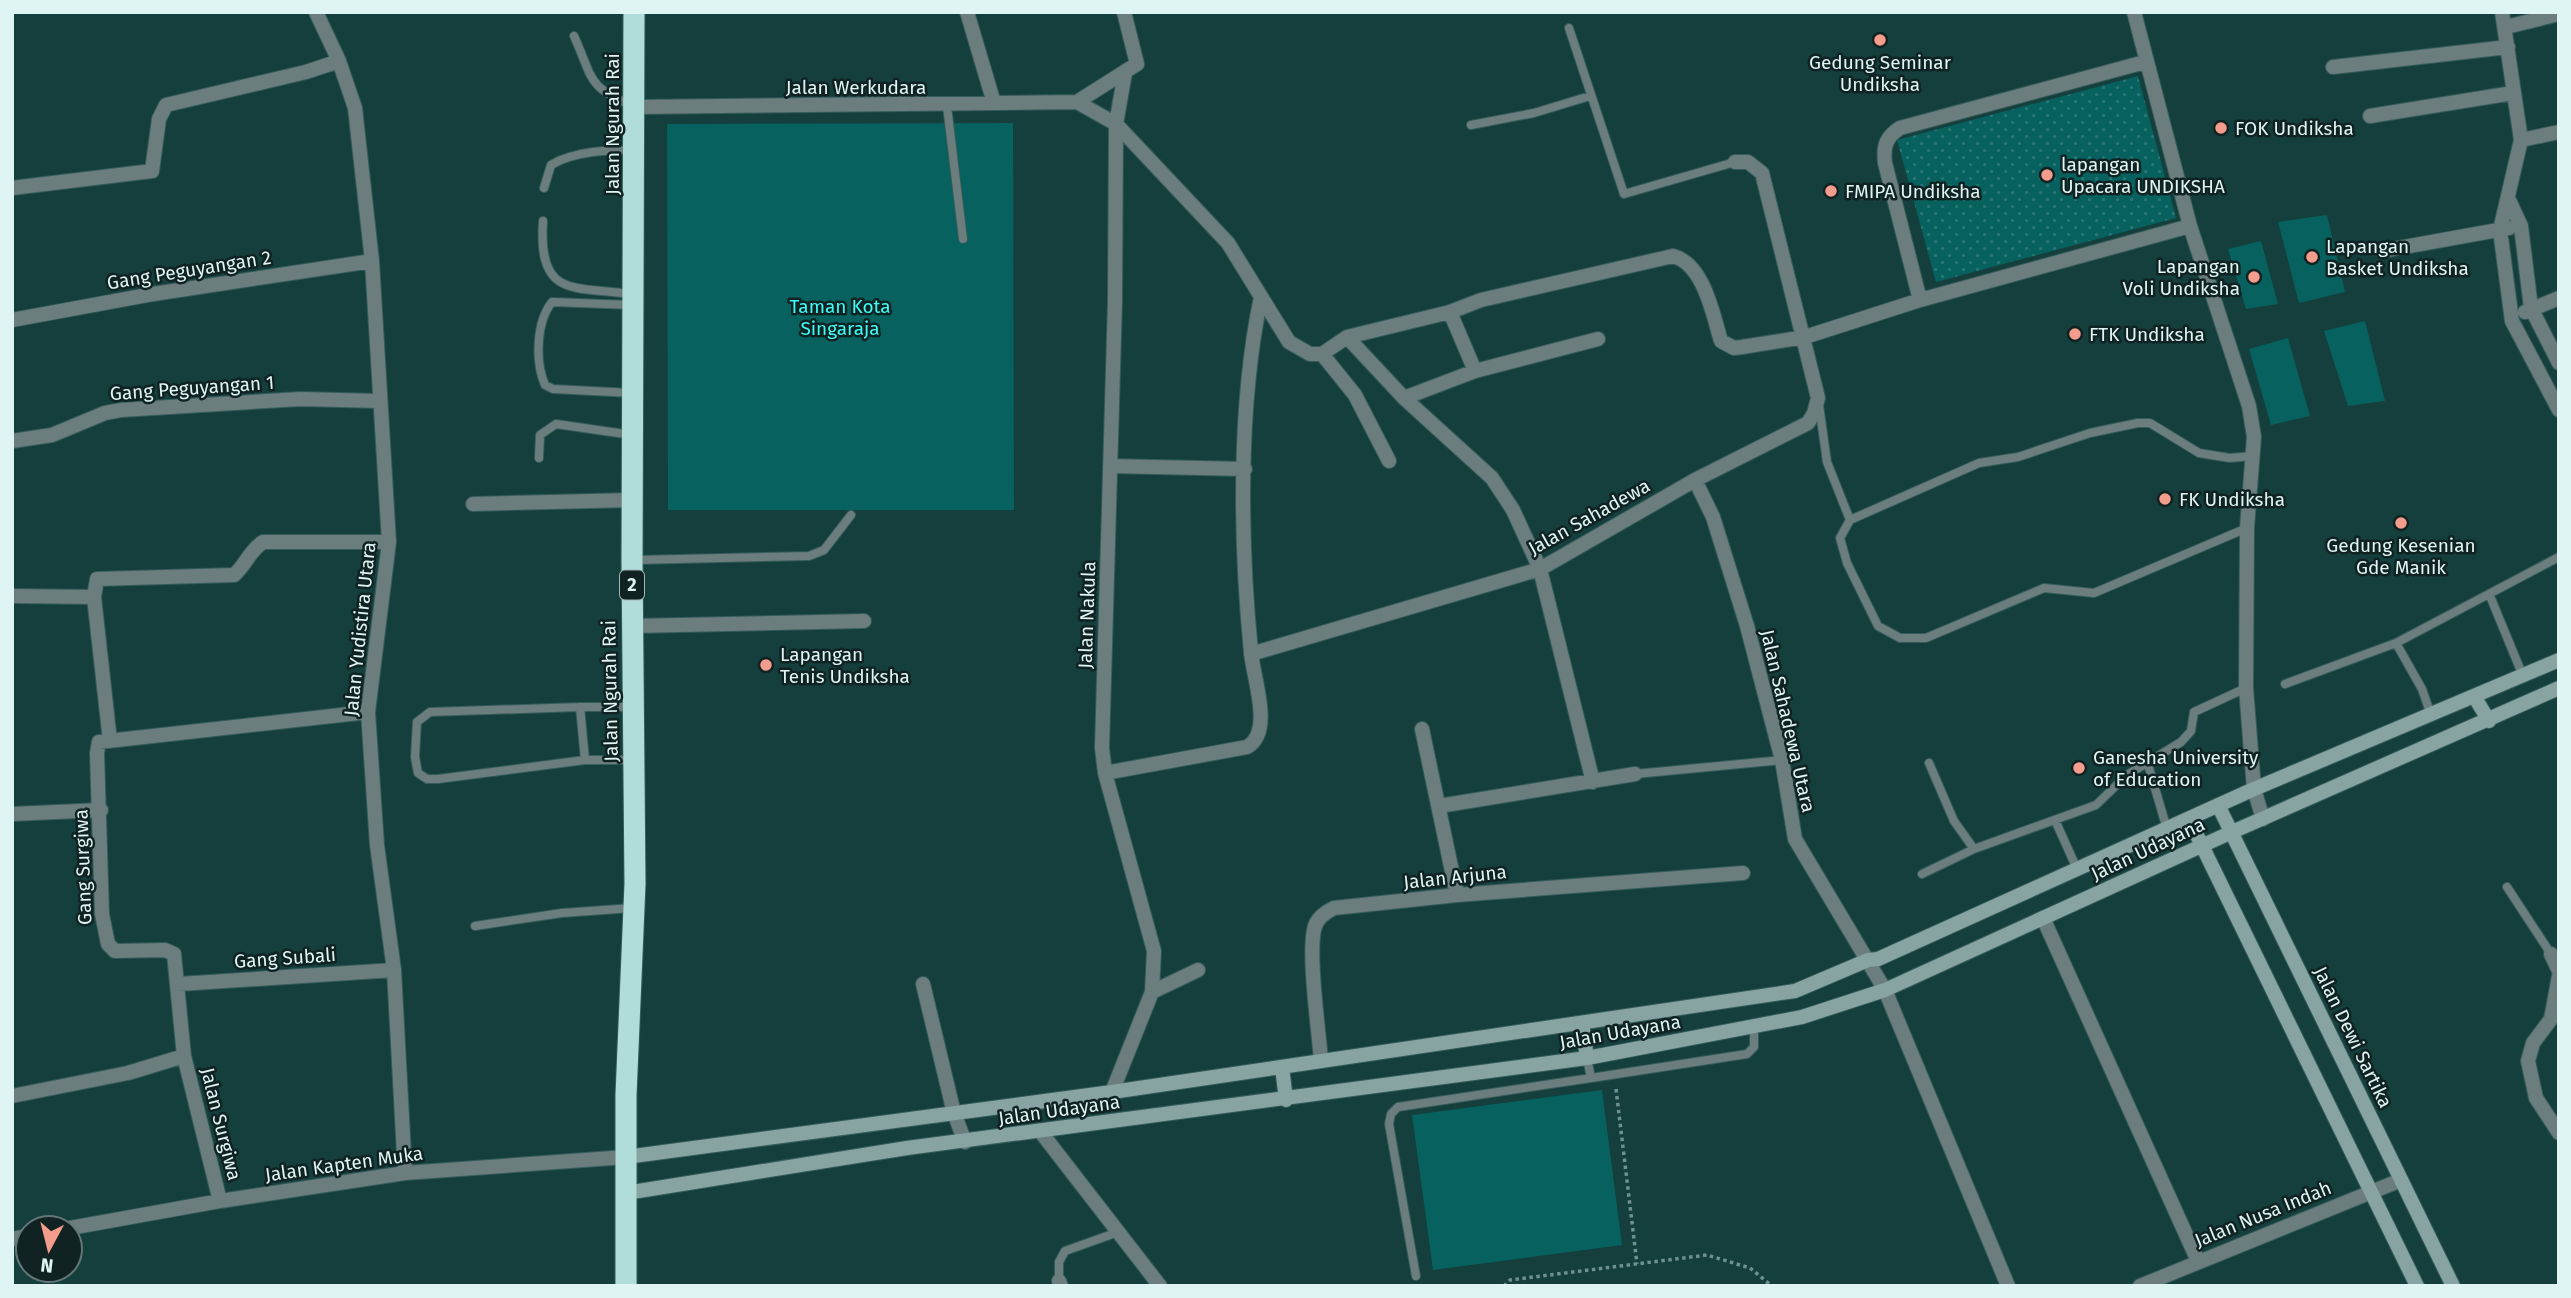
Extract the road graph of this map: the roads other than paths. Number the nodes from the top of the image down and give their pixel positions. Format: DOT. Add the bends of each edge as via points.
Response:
graph roads {
  1 [pos="316,12"];
  2 [pos="634,12"];
  3 [pos="967,12"];
  4 [pos="1124,12"];
  5 [pos="2134,12"];
  6 [pos="2502,12"];
  7 [pos="2559,14"];
  8 [pos="1569,27"];
  9 [pos="2506,27"];
  10 [pos="575,36"];
  11 [pos="2508,47"];
  12 [pos="339,61"];
  13 [pos="2145,62"];
  14 [pos="2333,66"];
  15 [pos="1125,73"];
  16 [pos="2513,93"];
  17 [pos="1590,96"];
  18 [pos="994,103"];
  19 [pos="1077,103"];
  20 [pos="947,106"];
  21 [pos="636,107"];
  22 [pos="2371,116"];
  23 [pos="1116,124"];
  24 [pos="1471,125"];
  25 [pos="2559,132"];
  26 [pos="2521,140"];
  27 [pos="635,150"];
  28 [pos="1735,162"];
  29 [pos="12,188"];
  30 [pos="544,188"];
  31 [pos="2508,198"];
  32 [pos="543,221"];
  33 [pos="2190,226"];
  34 [pos="2521,226"];
  35 [pos="2500,230"];
  36 [pos="963,239"];
  37 [pos="2382,251"];
  38 [pos="372,261"];
  39 [pos="1262,297"];
  40 [pos="2559,298"];
  41 [pos="632,300"];
  42 [pos="1920,300"];
  43 [pos="2531,309"];
  44 [pos="1450,312"];
  45 [pos="12,320"];
  46 [pos="2512,321"];
  47 [pos="1347,337"];
  48 [pos="1805,337"];
  49 [pos="1598,338"];
  50 [pos="1322,355"];
  51 [pos="2559,363"];
  52 [pos="1475,371"];
  53 [pos="633,393"];
  54 [pos="1404,398"];
  55 [pos="1818,398"];
  56 [pos="380,401"];
  57 [pos="2559,410"];
  58 [pos="633,435"];
  59 [pos="12,441"];
  60 [pos="2252,456"];
  61 [pos="539,458"];
  62 [pos="1389,461"];
  63 [pos="1110,466"];
  64 [pos="1245,469"];
  65 [pos="1695,480"];
  66 [pos="632,500"];
  67 [pos="473,505"];
  68 [pos="851,515"];
  69 [pos="1850,520"];
  70 [pos="2247,528"];
  71 [pos="389,542"];
  72 [pos="2559,557"];
  73 [pos="632,560"];
  74 [pos="1540,569"];
  75 [pos="12,596"];
  76 [pos="2490,596"];
  77 [pos="93,597"];
  78 [pos="864,621"];
  79 [pos="632,626"];
  80 [pos="2396,643"];
  81 [pos="1251,654"];
  82 [pos="2559,660"];
  83 [pos="2523,676"];
  84 [pos="2285,684"];
  85 [pos="2246,688"];
  86 [pos="2559,688"];
  87 [pos="2474,696"];
  88 [pos="580,707"];
  89 [pos="634,708"];
  90 [pos="368,712"];
  91 [pos="2431,715"];
  92 [pos="2488,721"];
  93 [pos="1422,729"];
  94 [pos="105,742"];
  95 [pos="584,760"];
  96 [pos="634,760"];
  97 [pos="1782,760"];
  98 [pos="2147,761"];
  99 [pos="1929,764"];
  100 [pos="1105,773"];
  101 [pos="1635,774"];
  102 [pos="1593,782"];
  103 [pos="2254,789"];
  104 [pos="2218,805"];
  105 [pos="1438,806"];
  106 [pos="101,810"];
  107 [pos="12,814"];
  108 [pos="2189,819"];
  109 [pos="2263,819"];
  110 [pos="2055,820"];
  111 [pos="2167,829"];
  112 [pos="2232,832"];
  113 [pos="2204,845"];
  114 [pos="1974,849"];
  115 [pos="2077,869"];
  116 [pos="1743,873"];
  117 [pos="1922,874"];
  118 [pos="2507,887"];
  119 [pos="1457,895"];
  120 [pos="634,908"];
  121 [pos="2043,918"];
  122 [pos="475,926"];
  123 [pos="2551,954"];
  124 [pos="1868,960"];
  125 [pos="394,970"];
  126 [pos="1198,970"];
  127 [pos="2559,974"];
  128 [pos="179,984"];
  129 [pos="923,984"];
  130 [pos="1885,990"];
  131 [pos="1152,992"];
  132 [pos="1582,1023"];
  133 [pos="1754,1027"];
  134 [pos="184,1056"];
  135 [pos="1587,1058"];
  136 [pos="1321,1061"];
  137 [pos="1282,1067"];
  138 [pos="1591,1078"];
  139 [pos="1112,1092"];
  140 [pos="12,1096"];
  141 [pos="1286,1100"];
  142 [pos="954,1113"];
  143 [pos="1040,1131"];
  144 [pos="2559,1133"];
  145 [pos="965,1142"];
  146 [pos="626,1157"];
  147 [pos="405,1173"];
  148 [pos="2401,1180"];
  149 [pos="2371,1191"];
  150 [pos="626,1193"];
  151 [pos="219,1201"];
  152 [pos="84,1225"];
  153 [pos="1121,1231"];
  154 [pos="2198,1261"];
  155 [pos="1416,1276"];
  156 [pos="1060,1283"];
  157 [pos="626,1286"];
  158 [pos="1160,1286"];
  159 [pos="2008,1286"];
  160 [pos="2140,1286"];
  161 [pos="2417,1286"];
  162 [pos="2453,1286"];
  1 -- 12 [label="street, Jalan Yudistira Utara"];
  2 -- 21 [label="highway, Jalan Ngurah Rai / 2"];
  3 -- 18 [label="street"];
  4 -- 15 [label="street" via="1137,63"];
  5 -- 13 [label="street"];
  6 -- 9 [label="street"];
  7 -- 9 [label="street"];
  8 -- 17 [label="lane"];
  9 -- 11 [label="street"];
  10 -- 21 [label="lane" via="593,83"];
  11 -- 14 [label="street"];
  11 -- 16 [label="street"];
  12 -- 29 [label="street" via="166,105 159,119 152,171"];
  12 -- 38 [label="street, Jalan Yudistira Utara" via="355,108"];
  13 -- 33 [label="street"];
  13 -- 42 [label="street" via="1900,128 1889,135 1883,149 1885,163"];
  15 -- 19 [label="street"];
  15 -- 23 [label="street, Jalan Nakula"];
  16 -- 22 [label="street"];
  16 -- 26 [label="street"];
  17 -- 24 [label="lane"];
  17 -- 28 [label="lane" via="1624,194"];
  18 -- 19 [label="street, Jalan Werkudara"];
  18 -- 20 [label="street, Jalan Werkudara"];
  19 -- 23 [label="street, Jalan Werkudara"];
  20 -- 21 [label="street, Jalan Werkudara"];
  20 -- 36 [label="lane"];
  21 -- 27 [label="highway, Jalan Ngurah Rai / 2"];
  23 -- 39 [label="street" via="1228,243"];
  23 -- 63 [label="street, Jalan Nakula"];
  25 -- 26 [label="street"];
  26 -- 31 [label="street"];
  27 -- 30 [label="lane" via="563,158 551,165"];
  27 -- 41 [label="highway, Jalan Ngurah Rai / 2"];
  28 -- 48 [label="street" via="1748,162 1762,173"];
  31 -- 34 [label="street"];
  31 -- 35 [label="street"];
  32 -- 41 [label="lane" via="545,265 555,278 569,288"];
  33 -- 42 [label="street"];
  33 -- 60 [label="street" via="2249,406"];
  34 -- 35 [label="street"];
  34 -- 43 [label="street"];
  35 -- 37 [label="street"];
  35 -- 46 [label="street"];
  38 -- 45 [label="street, Gang Peguyangan 2"];
  38 -- 56 [label="street, Jalan Yudistira Utara"];
  39 -- 50 [label="street" via="1289,342 1301,351"];
  39 -- 64 [label="street" via="1250,348"];
  40 -- 43 [label="street"];
  41 -- 53 [label="highway, Jalan Ngurah Rai / 2"];
  41 -- 53 [label="lane" via="552,302 545,310 539,341 540,375 545,386"];
  42 -- 48 [label="street"];
  43 -- 46 [label="street"];
  43 -- 51 [label="street"];
  44 -- 47 [label="street"];
  44 -- 48 [label="street" via="1482,300 1673,256 1687,264 1705,291 1726,345 1734,348"];
  44 -- 52 [label="street"];
  46 -- 57 [label="street"];
  47 -- 50 [label="street"];
  47 -- 54 [label="street"];
  48 -- 55 [label="street"];
  49 -- 52 [label="street"];
  50 -- 62 [label="street" via="1355,394"];
  52 -- 54 [label="street"];
  53 -- 58 [label="highway, Jalan Ngurah Rai / 2"];
  54 -- 74 [label="street" via="1492,478 1513,510"];
  55 -- 65 [label="street, Jalan Sahadewa" via="1808,423"];
  55 -- 69 [label="lane" via="1828,463"];
  56 -- 59 [label="street, Gang Peguyangan 1" via="300,399 121,410 52,435"];
  56 -- 71 [label="street, Jalan Yudistira Utara"];
  58 -- 61 [label="lane" via="556,424 540,435"];
  58 -- 66 [label="highway, Jalan Ngurah Rai / 2"];
  60 -- 69 [label="lane" via="2199,453 2150,423 2138,423 2018,457 1979,463"];
  60 -- 70 [label="street"];
  63 -- 64 [label="street"];
  63 -- 100 [label="street, Jalan Nakula"];
  64 -- 81 [label="street"];
  65 -- 74 [label="street, Jalan Sahadewa"];
  65 -- 97 [label="street, Jalan Sahadewa Utara" via="1713,517 1747,626"];
  66 -- 67 [label="street"];
  66 -- 73 [label="highway, Jalan Ngurah Rai / 2"];
  68 -- 73 [label="lane" via="824,551 809,556"];
  69 -- 70 [label="lane" via="1840,538 1847,563 1878,626 1900,638 1926,638 2045,589 2094,593"];
  70 -- 85 [label="street"];
  71 -- 77 [label="street, Gang Surgiwa" via="263,542 234,575 97,579"];
  71 -- 90 [label="street, Jalan Yudistira Utara"];
  72 -- 76 [label="lane"];
  73 -- 79 [label="highway, Jalan Ngurah Rai / 2"];
  74 -- 81 [label="street, Jalan Sahadewa"];
  74 -- 102 [label="street"];
  75 -- 77 [label="street"];
  76 -- 80 [label="lane"];
  76 -- 83 [label="lane"];
  77 -- 94 [label="street, Gang Surgiwa"];
  78 -- 79 [label="street"];
  79 -- 89 [label="highway, Jalan Ngurah Rai / 2"];
  80 -- 84 [label="lane"];
  80 -- 91 [label="lane"];
  81 -- 100 [label="street" via="1261,720 1259,736 1247,747"];
  82 -- 83 [label="street, Jalan Udayana"];
  83 -- 87 [label="street, Jalan Udayana"];
  85 -- 98 [label="lane" via="2194,712 2191,731 2181,742"];
  85 -- 103 [label="street"];
  86 -- 92 [label="street, Jalan Udayana"];
  87 -- 91 [label="street, Jalan Udayana"];
  87 -- 92 [label="street"];
  88 -- 89 [label="lane"];
  88 -- 95 [label="lane"];
  88 -- 95 [label="lane" via="430,712 417,722 415,757 418,773 427,779"];
  89 -- 96 [label="highway, Jalan Ngurah Rai / 2"];
  90 -- 94 [label="street"];
  90 -- 125 [label="street, Jalan Yudistira Utara" via="377,845"];
  91 -- 103 [label="street, Jalan Udayana"];
  92 -- 109 [label="street, Jalan Udayana"];
  93 -- 105 [label="street"];
  94 -- 106 [label="street, Gang Surgiwa" via="97,753"];
  95 -- 96 [label="lane"];
  96 -- 120 [label="highway, Jalan Ngurah Rai / 2"];
  97 -- 101 [label="lane"];
  97 -- 124 [label="street, Jalan Sahadewa Utara" via="1795,839"];
  98 -- 110 [label="lane" via="2096,805"];
  98 -- 111 [label="lane"];
  99 -- 114 [label="lane" via="1954,821"];
  100 -- 131 [label="street, Jalan Nakula" via="1154,951"];
  101 -- 102 [label="street"];
  102 -- 105 [label="street"];
  103 -- 104 [label="street, Jalan Udayana"];
  103 -- 109 [label="street"];
  104 -- 108 [label="street, Jalan Udayana"];
  104 -- 112 [label="street, Jalan Dewi Sartika"];
  105 -- 119 [label="street"];
  106 -- 107 [label="street"];
  106 -- 128 [label="street, Gang Surgiwa" via="102,914 108,944 115,951 165,950 174,954"];
  108 -- 111 [label="street, Jalan Udayana"];
  108 -- 113 [label="street"];
  109 -- 112 [label="street, Jalan Udayana"];
  110 -- 114 [label="lane"];
  110 -- 115 [label="lane"];
  111 -- 115 [label="street, Jalan Udayana"];
  112 -- 113 [label="street, Jalan Udayana"];
  112 -- 148 [label="street, Jalan Dewi Sartika"];
  113 -- 121 [label="street, Jalan Udayana"];
  113 -- 149 [label="street"];
  114 -- 117 [label="lane"];
  115 -- 124 [label="street, Jalan Udayana" via="1878,960"];
  116 -- 119 [label="street, Jalan Arjuna"];
  118 -- 123 [label="lane"];
  119 -- 136 [label="street, Jalan Arjuna" via="1334,908 1324,913 1315,924 1313,944"];
  120 -- 122 [label="lane"];
  120 -- 146 [label="highway, Jalan Ngurah Rai / 2"];
  121 -- 130 [label="street, Jalan Udayana"];
  121 -- 154 [label="street"];
  123 -- 127 [label="street"];
  124 -- 130 [label="street, Jalan Sahadewa Utara"];
  124 -- 132 [label="street, Jalan Udayana" via="1795,991"];
  125 -- 128 [label="street, Gang Subali"];
  125 -- 147 [label="street, Jalan Yudistira Utara"];
  126 -- 131 [label="street"];
  127 -- 144 [label="street" via="2551,1019 2533,1043 2528,1061 2536,1098"];
  128 -- 134 [label="street, Gang Surgiwa"];
  129 -- 142 [label="street"];
  130 -- 133 [label="street, Jalan Udayana"];
  130 -- 159 [label="street, Jalan Sahadewa Utara"];
  131 -- 139 [label="street, Jalan Nakula"];
  132 -- 135 [label="street"];
  132 -- 136 [label="street, Jalan Udayana"];
  133 -- 135 [label="street, Jalan Udayana"];
  133 -- 138 [label="lane" via="1754,1047 1747,1055"];
  134 -- 140 [label="street" via="128,1073"];
  134 -- 151 [label="street, Jalan Surgiwa"];
  135 -- 138 [label="lane"];
  135 -- 141 [label="street, Jalan Udayana"];
  136 -- 137 [label="street, Jalan Udayana"];
  137 -- 139 [label="street, Jalan Udayana"];
  137 -- 141 [label="street"];
  138 -- 155 [label="lane" via="1398,1107 1391,1114 1389,1124"];
  139 -- 142 [label="street, Jalan Udayana"];
  141 -- 143 [label="street, Jalan Udayana"];
  142 -- 145 [label="street"];
  142 -- 146 [label="street, Jalan Udayana"];
  143 -- 145 [label="street, Jalan Udayana"];
  143 -- 153 [label="street"];
  145 -- 150 [label="street, Jalan Udayana"];
  146 -- 147 [label="street, Jalan Kapten Muka"];
  146 -- 150 [label="highway, Jalan Ngurah Rai / 2"];
  147 -- 151 [label="street, Jalan Kapten Muka"];
  148 -- 149 [label="street, Jalan Nusa Indah"];
  148 -- 162 [label="street, Jalan Dewi Sartika"];
  149 -- 154 [label="street, Jalan Nusa Indah"];
  149 -- 161 [label="street"];
  150 -- 157 [label="highway, Jalan Ngurah Rai / 2"];
  151 -- 152 [label="street, Jalan Kapten Muka"];
  153 -- 156 [label="lane" via="1065,1251 1059,1262"];
  153 -- 158 [label="street"];
  154 -- 160 [label="street, Jalan Nusa Indah"];
}
